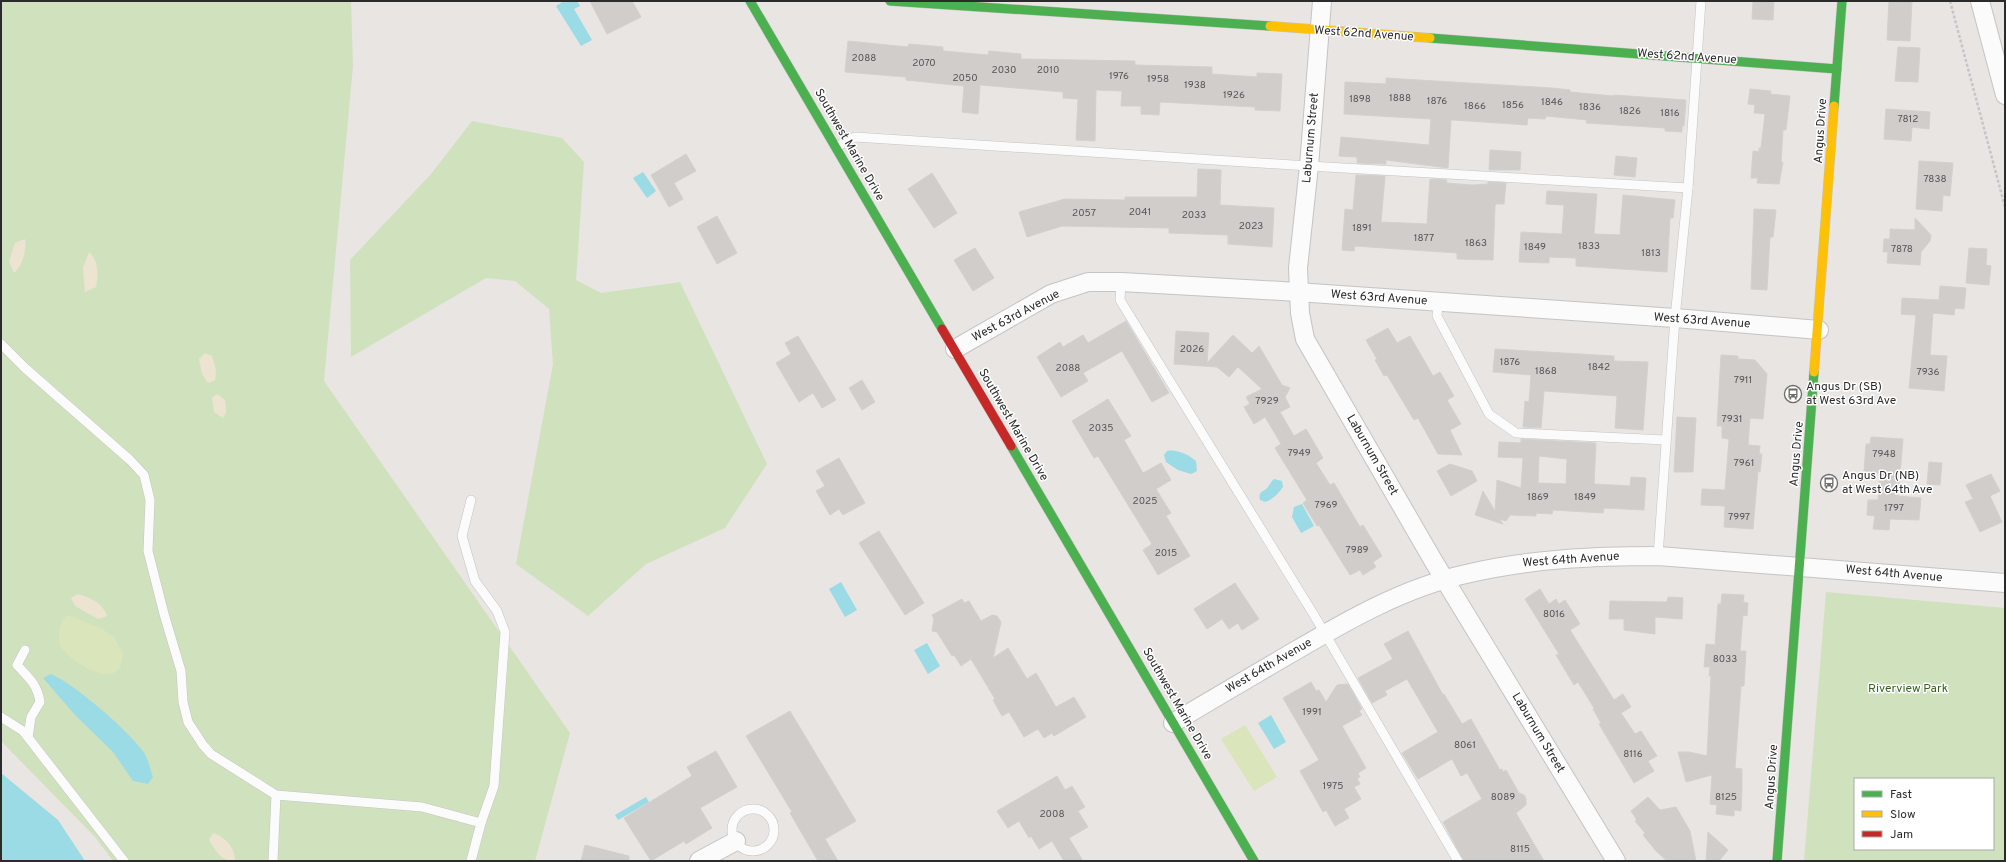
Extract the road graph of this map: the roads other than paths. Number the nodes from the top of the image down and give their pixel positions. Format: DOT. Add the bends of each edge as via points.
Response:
graph roads {
  1 [pos="750,1"];
  2 [pos="890,1"];
  3 [pos="1322,1"];
  4 [pos="1701,1"];
  5 [pos="1842,1"];
  6 [pos="1980,1"];
  7 [pos="1320,30"];
  8 [pos="1697,58"];
  9 [pos="1838,69"];
  10 [pos="2004,87"];
  11 [pos="836,147"];
  12 [pos="1309,166"];
  13 [pos="1688,188"];
  14 [pos="1121,282"];
  15 [pos="1299,293"];
  16 [pos="1438,302"];
  17 [pos="1675,318"];
  18 [pos="1819,330"];
  19 [pos="1,344"];
  20 [pos="956,350"];
  21 [pos="1666,440"];
  22 [pos="471,500"];
  23 [pos="1658,556"];
  24 [pos="1800,567"];
  25 [pos="1445,580"];
  26 [pos="2005,583"];
  27 [pos="1325,634"];
  28 [pos="26,650"];
  29 [pos="1,717"];
  30 [pos="1173,723"];
  31 [pos="28,737"];
  32 [pos="276,795"];
  33 [pos="481,823"];
  34 [pos="736,841"];
  35 [pos="124,861"];
  36 [pos="273,861"];
  37 [pos="471,861"];
  38 [pos="699,861"];
  39 [pos="1254,861"];
  40 [pos="1458,861"];
  41 [pos="1616,861"];
  42 [pos="1777,861"];
  1 -- 11 [label="street, Southwest Marine Drive"];
  2 -- 7 [label="street, West 62nd Avenue"];
  3 -- 7 [label="street, Laburnum Street"];
  4 -- 8 [label="lane"];
  5 -- 9 [label="street, Angus Drive"];
  6 -- 10 [label="street"];
  7 -- 8 [label="street, West 62nd Avenue"];
  7 -- 12 [label="street, Laburnum Street"];
  8 -- 9 [label="street, West 62nd Avenue"];
  8 -- 13 [label="lane"];
  9 -- 18 [label="street, Angus Drive"];
  11 -- 12 [label="lane" via="855,137"];
  11 -- 20 [label="street, Southwest Marine Drive"];
  12 -- 13 [label="lane"];
  12 -- 15 [label="street, Laburnum Street" via="1298,268"];
  13 -- 17 [label="lane"];
  14 -- 15 [label="street, West 63rd Avenue"];
  14 -- 20 [label="street, West 63rd Avenue" via="1088,282 1051,294"];
  14 -- 27 [label="lane" via="1120,300"];
  15 -- 16 [label="street, West 63rd Avenue"];
  15 -- 25 [label="street, Laburnum Street" via="1305,339"];
  16 -- 17 [label="street, West 63rd Avenue"];
  16 -- 21 [label="lane" via="1437,316 1489,414 1516,433"];
  17 -- 18 [label="street, West 63rd Avenue"];
  17 -- 21 [label="lane"];
  18 -- 24 [label="street, Angus Drive"];
  19 -- 32 [label="lane" via="24,368 130,460 144,476 150,500 148,551 182,671 183,702 188,722 203,746 212,754"];
  20 -- 30 [label="street, Southwest Marine Drive"];
  21 -- 23 [label="lane"];
  22 -- 33 [label="lane" via="462,536 475,581 496,611 505,632 494,786"];
  23 -- 24 [label="street, West 64th Avenue"];
  23 -- 25 [label="street, West 64th Avenue" via="1552,559 1465,574"];
  24 -- 26 [label="street, West 64th Avenue"];
  24 -- 42 [label="street, Angus Drive"];
  25 -- 27 [label="street, West 64th Avenue" via="1372,609"];
  25 -- 41 [label="street, Laburnum Street"];
  27 -- 30 [label="street, West 64th Avenue"];
  27 -- 40 [label="lane"];
  28 -- 31 [label="lane" via="17,665 37,689 40,702 31,717"];
  29 -- 31 [label="lane"];
  30 -- 39 [label="street, Southwest Marine Drive"];
  31 -- 35 [label="lane"];
  32 -- 33 [label="lane" via="422,807"];
  32 -- 36 [label="lane"];
  33 -- 37 [label="lane"];
  34 -- 34 [label="lane" via="746,850 759,850 765,847 770,842 774,829 769,817 758,810 744,811 734,821 733,835"];
  34 -- 38 [label="street"];
}
